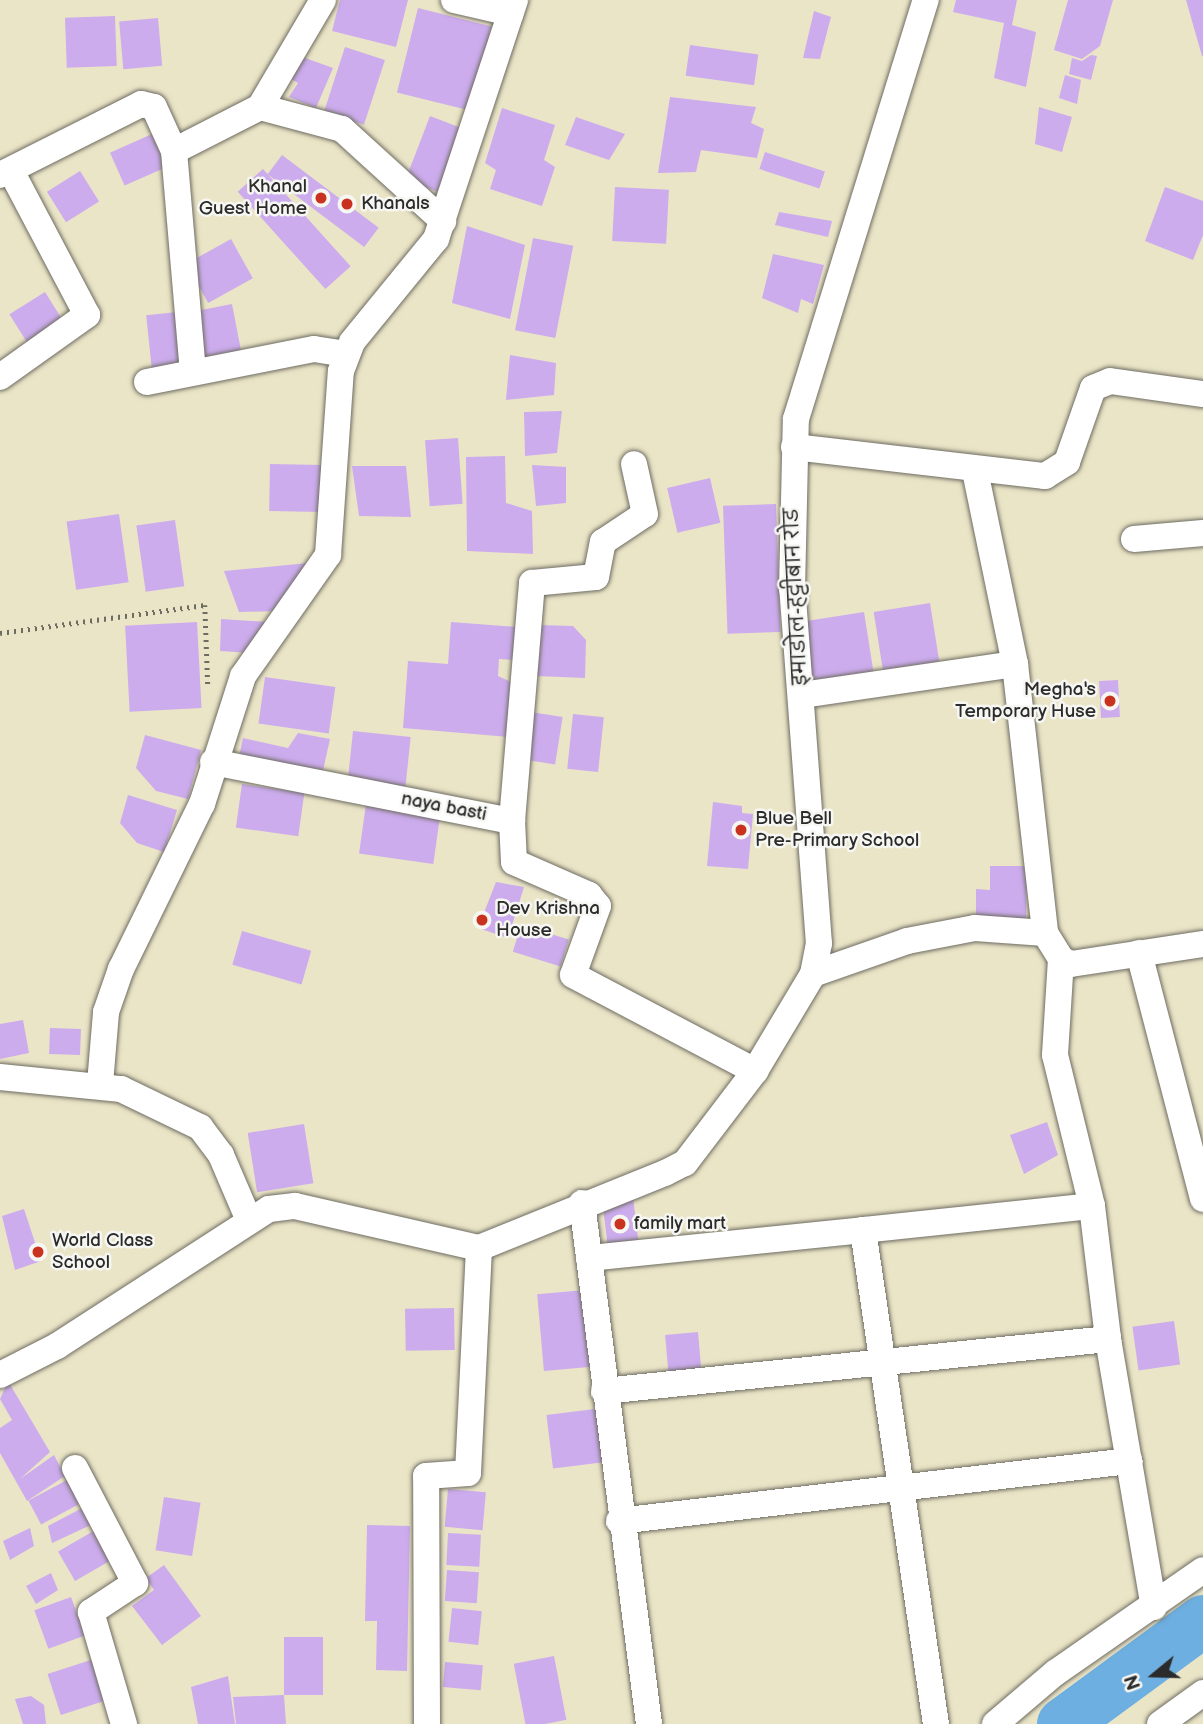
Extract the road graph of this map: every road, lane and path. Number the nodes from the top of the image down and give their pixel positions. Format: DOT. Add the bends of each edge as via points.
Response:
graph roads {
  1 [pos="323,0"];
  2 [pos="454,0"];
  3 [pos="926,0"];
  4 [pos="513,7"];
  5 [pos="260,107"];
  6 [pos="174,151"];
  7 [pos="6,173"];
  8 [pos="443,221"];
  9 [pos="347,354"];
  10 [pos="193,372"];
  11 [pos="0,377"];
  12 [pos="147,382"];
  13 [pos="1203,394"];
  14 [pos="794,447"];
  15 [pos="634,464"];
  16 [pos="975,470"];
  17 [pos="1203,533"];
  18 [pos="1134,538"];
  19 [pos="0,634"];
  20 [pos="1015,664"];
  21 [pos="802,695"];
  22 [pos="231,709"];
  23 [pos="213,762"];
  24 [pos="512,821"];
  25 [pos="1045,933"];
  26 [pos="1203,944"];
  27 [pos="1139,953"];
  28 [pos="1061,959"];
  29 [pos="813,974"];
  30 [pos="755,1071"];
  31 [pos="0,1077"];
  32 [pos="100,1084"];
  33 [pos="1203,1199"];
  34 [pos="582,1203"];
  35 [pos="1092,1206"];
  36 [pos="248,1218"];
  37 [pos="863,1230"];
  38 [pos="479,1248"];
  39 [pos="589,1258"];
  40 [pos="1108,1339"];
  41 [pos="881,1362"];
  42 [pos="0,1376"];
  43 [pos="604,1391"];
  44 [pos="1129,1461"];
  45 [pos="75,1468"];
  46 [pos="897,1487"];
  47 [pos="619,1521"];
  48 [pos="1203,1570"];
  49 [pos="1154,1607"];
  50 [pos="1203,1693"];
  51 [pos="124,1724"];
  52 [pos="427,1724"];
  53 [pos="649,1724"];
  54 [pos="936,1724"];
  55 [pos="995,1724"];
  56 [pos="1160,1724"];
  1 -- 5 [label="street"];
  2 -- 4 [label="street"];
  3 -- 14 [label="street, इमाडोल-हट्टीबान रोड" via="849,257 809,361"];
  4 -- 8 [label="street"];
  5 -- 6 [label="street"];
  5 -- 8 [label="street" via="342,129"];
  6 -- 7 [label="street" via="162,116 141,104"];
  6 -- 10 [label="street"];
  7 -- 11 [label="street" via="87,316"];
  8 -- 9 [label="street"];
  9 -- 10 [label="street" via="314,349"];
  9 -- 22 [label="street" via="341,371 328,555 243,676"];
  10 -- 12 [label="street"];
  13 -- 16 [label="street" via="1110,381 1093,388 1067,462 1045,476"];
  14 -- 16 [label="street"];
  14 -- 21 [label="street, इमाडोल-हट्टीबान रोड" via="790,523"];
  15 -- 24 [label="street" via="645,514 603,541 596,577 532,583"];
  16 -- 20 [label="street"];
  17 -- 18 [label="street"];
  19 -- 22 [label="path" via="205,605 208,700"];
  20 -- 21 [label="street"];
  20 -- 25 [label="street"];
  21 -- 29 [label="street, इमाडोल-हट्टीबान रोड" via="819,902"];
  22 -- 23 [label="street"];
  23 -- 24 [label="street, naya basti"];
  23 -- 32 [label="street" via="202,804 117,980 106,1012"];
  24 -- 30 [label="street, naya basti" via="514,862 589,895 598,906 573,975"];
  25 -- 28 [label="street"];
  25 -- 29 [label="street" via="975,928 907,941"];
  26 -- 27 [label="street"];
  27 -- 28 [label="street" via="1086,963"];
  27 -- 33 [label="street"];
  28 -- 35 [label="street" via="1055,1055"];
  29 -- 30 [label="street, इमाडोल-हट्टीबान रोड"];
  30 -- 34 [label="street, इमाडोल-हट्टीबान रोड" via="685,1163"];
  31 -- 32 [label="street"];
  32 -- 36 [label="street" via="200,1127 221,1155"];
  34 -- 38 [label="street, इमाडोल-हट्टीबान रोड"];
  34 -- 39 [label="street"];
  35 -- 37 [label="street"];
  35 -- 40 [label="street"];
  36 -- 38 [label="street" via="295,1206"];
  36 -- 42 [label="street" via="57,1346"];
  37 -- 39 [label="street"];
  37 -- 41 [label="street"];
  38 -- 52 [label="street" via="468,1473 426,1476"];
  39 -- 43 [label="street"];
  40 -- 41 [label="street"];
  40 -- 44 [label="street"];
  41 -- 43 [label="street"];
  41 -- 46 [label="street"];
  43 -- 47 [label="street"];
  44 -- 46 [label="street"];
  44 -- 49 [label="street"];
  45 -- 51 [label="street" via="135,1583 91,1612"];
  46 -- 47 [label="street"];
  46 -- 54 [label="street"];
  47 -- 53 [label="street"];
  48 -- 49 [label="street"];
  49 -- 55 [label="street" via="1055,1672"];
  50 -- 56 [label="street"];
}
